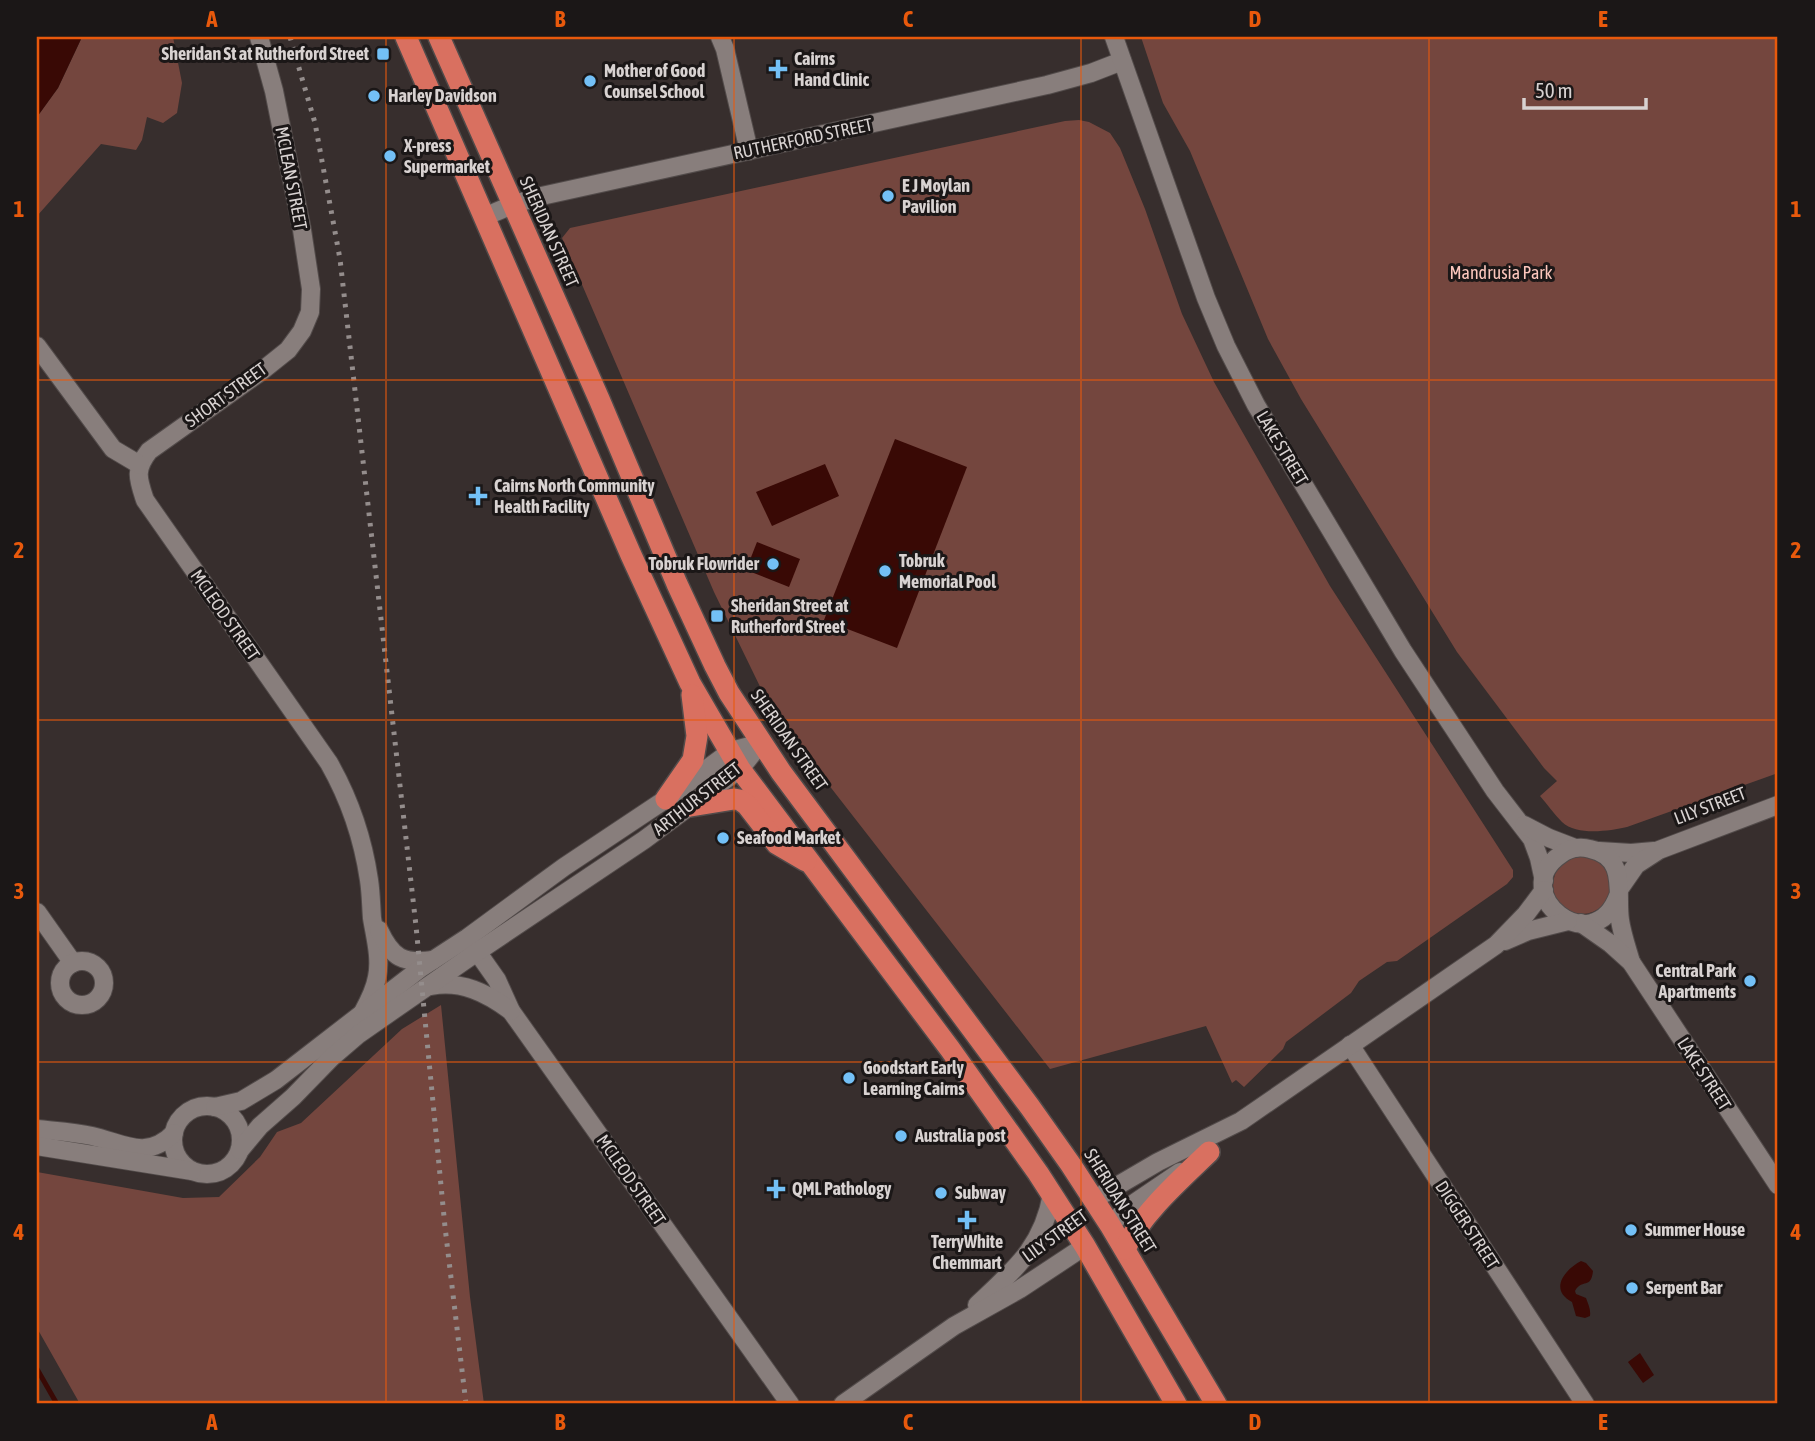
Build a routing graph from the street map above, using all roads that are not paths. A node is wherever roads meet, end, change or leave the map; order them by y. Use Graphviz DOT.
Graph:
graph roads {
  1 [pos="259,37"];
  2 [pos="405,37"];
  3 [pos="439,37"];
  4 [pos="1114,37"];
  5 [pos="723,43"];
  6 [pos="1122,61"];
  7 [pos="749,151"];
  8 [pos="512,205"];
  9 [pos="484,217"];
  10 [pos="307,320"];
  11 [pos="37,346"];
  12 [pos="140,465"];
  13 [pos="690,683"];
  14 [pos="761,743"];
  15 [pos="735,760"];
  16 [pos="666,799"];
  17 [pos="1778,805"];
  18 [pos="691,806"];
  19 [pos="1521,823"];
  20 [pos="1575,848"];
  21 [pos="1659,850"];
  22 [pos="1599,851"];
  23 [pos="814,865"];
  24 [pos="1544,886"];
  25 [pos="1619,892"];
  26 [pos="372,911"];
  27 [pos="37,912"];
  28 [pos="1574,922"];
  29 [pos="472,945"];
  30 [pos="1496,945"];
  31 [pos="433,960"];
  32 [pos="1630,962"];
  33 [pos="73,963"];
  34 [pos="427,987"];
  35 [pos="511,1011"];
  36 [pos="363,1012"];
  37 [pos="1350,1045"];
  38 [pos="215,1107"];
  39 [pos="1241,1121"];
  40 [pos="37,1129"];
  41 [pos="174,1133"];
  42 [pos="37,1137"];
  43 [pos="37,1146"];
  44 [pos="240,1150"];
  45 [pos="1209,1152"];
  46 [pos="108,1157"];
  47 [pos="195,1172"];
  48 [pos="1778,1185"];
  49 [pos="1052,1194"];
  50 [pos="1093,1200"];
  51 [pos="1067,1217"];
  52 [pos="1110,1225"];
  53 [pos="1085,1246"];
  54 [pos="1125,1249"];
  55 [pos="954,1326"];
  56 [pos="790,1404"];
  57 [pos="843,1404"];
  58 [pos="1176,1404"];
  59 [pos="1216,1404"];
  60 [pos="1585,1404"];
  1 -- 10 [label="street, MCLEAN STREET"];
  2 -- 9 [label="highway"];
  3 -- 8 [label="highway, SHERIDAN STREET"];
  4 -- 6 [label="street, LAKE STREET"];
  5 -- 7 [label="street"];
  6 -- 7 [label="street, RUTHERFORD STREET"];
  6 -- 19 [label="street, LAKE STREET"];
  7 -- 8 [label="street, RUTHERFORD STREET"];
  8 -- 9 [label="street, RUTHERFORD STREET"];
  8 -- 14 [label="highway, SHERIDAN STREET"];
  9 -- 13 [label="highway"];
  10 -- 12 [label="street, SHORT STREET"];
  11 -- 12 [label="street"];
  12 -- 26 [label="street, MCLEOD STREET"];
  13 -- 15 [label="highway"];
  13 -- 16 [label="highway"];
  14 -- 15 [label="street, ARTHUR STREET"];
  14 -- 50 [label="highway, SHERIDAN STREET"];
  15 -- 16 [label="street, ARTHUR STREET"];
  15 -- 18 [label="street, ARTHUR STREET"];
  15 -- 23 [label="highway"];
  16 -- 29 [label="street, ARTHUR STREET"];
  17 -- 21 [label="street, LILY STREET"];
  18 -- 23 [label="highway"];
  18 -- 29 [label="street, ARTHUR STREET"];
  19 -- 20 [label="street, LAKE STREET"];
  19 -- 24 [label="street, LAKE STREET"];
  20 -- 22 [label="street"];
  20 -- 24 [label="street"];
  21 -- 22 [label="street, LILY STREET"];
  21 -- 25 [label="street, LILY STREET"];
  22 -- 25 [label="street"];
  23 -- 49 [label="highway"];
  24 -- 28 [label="street"];
  24 -- 30 [label="street, LILY STREET"];
  25 -- 28 [label="street"];
  25 -- 32 [label="street, LAKE STREET"];
  26 -- 31 [label="street, MCLEOD STREET"];
  26 -- 36 [label="street, MCLEOD STREET"];
  27 -- 33 [label="street"];
  28 -- 30 [label="street, LILY STREET"];
  28 -- 32 [label="street, LAKE STREET"];
  29 -- 31 [label="street, ARTHUR STREET"];
  29 -- 34 [label="street, ARTHUR STREET"];
  29 -- 35 [label="street, MCLEOD STREET"];
  30 -- 37 [label="street, LILY STREET"];
  31 -- 36 [label="street, ARTHUR STREET"];
  32 -- 48 [label="street, LAKE STREET"];
  34 -- 35 [label="street"];
  34 -- 44 [label="street, ARTHUR STREET"];
  35 -- 56 [label="street, MCLEOD STREET"];
  36 -- 38 [label="street, ARTHUR STREET"];
  37 -- 39 [label="street, LILY STREET"];
  37 -- 60 [label="street, DIGGER STREET"];
  38 -- 41 [label="street"];
  38 -- 44 [label="street"];
  39 -- 45 [label="street, LILY STREET"];
  39 -- 50 [label="street, LILY STREET"];
  40 -- 41 [label="street"];
  41 -- 47 [label="street"];
  42 -- 46 [label="street"];
  43 -- 46 [label="street"];
  44 -- 47 [label="street"];
  45 -- 52 [label="street, LILY STREET"];
  45 -- 54 [label="highway"];
  46 -- 47 [label="street"];
  49 -- 51 [label="highway"];
  49 -- 55 [label="street, LILY STREET"];
  50 -- 51 [label="highway, LILY STREET"];
  50 -- 52 [label="highway, SHERIDAN STREET"];
  51 -- 53 [label="highway"];
  52 -- 53 [label="highway, LILY STREET"];
  52 -- 54 [label="highway, SHERIDAN STREET"];
  53 -- 55 [label="street, LILY STREET"];
  53 -- 58 [label="highway"];
  54 -- 59 [label="highway, SHERIDAN STREET"];
  55 -- 57 [label="street, LILY STREET"];
}
